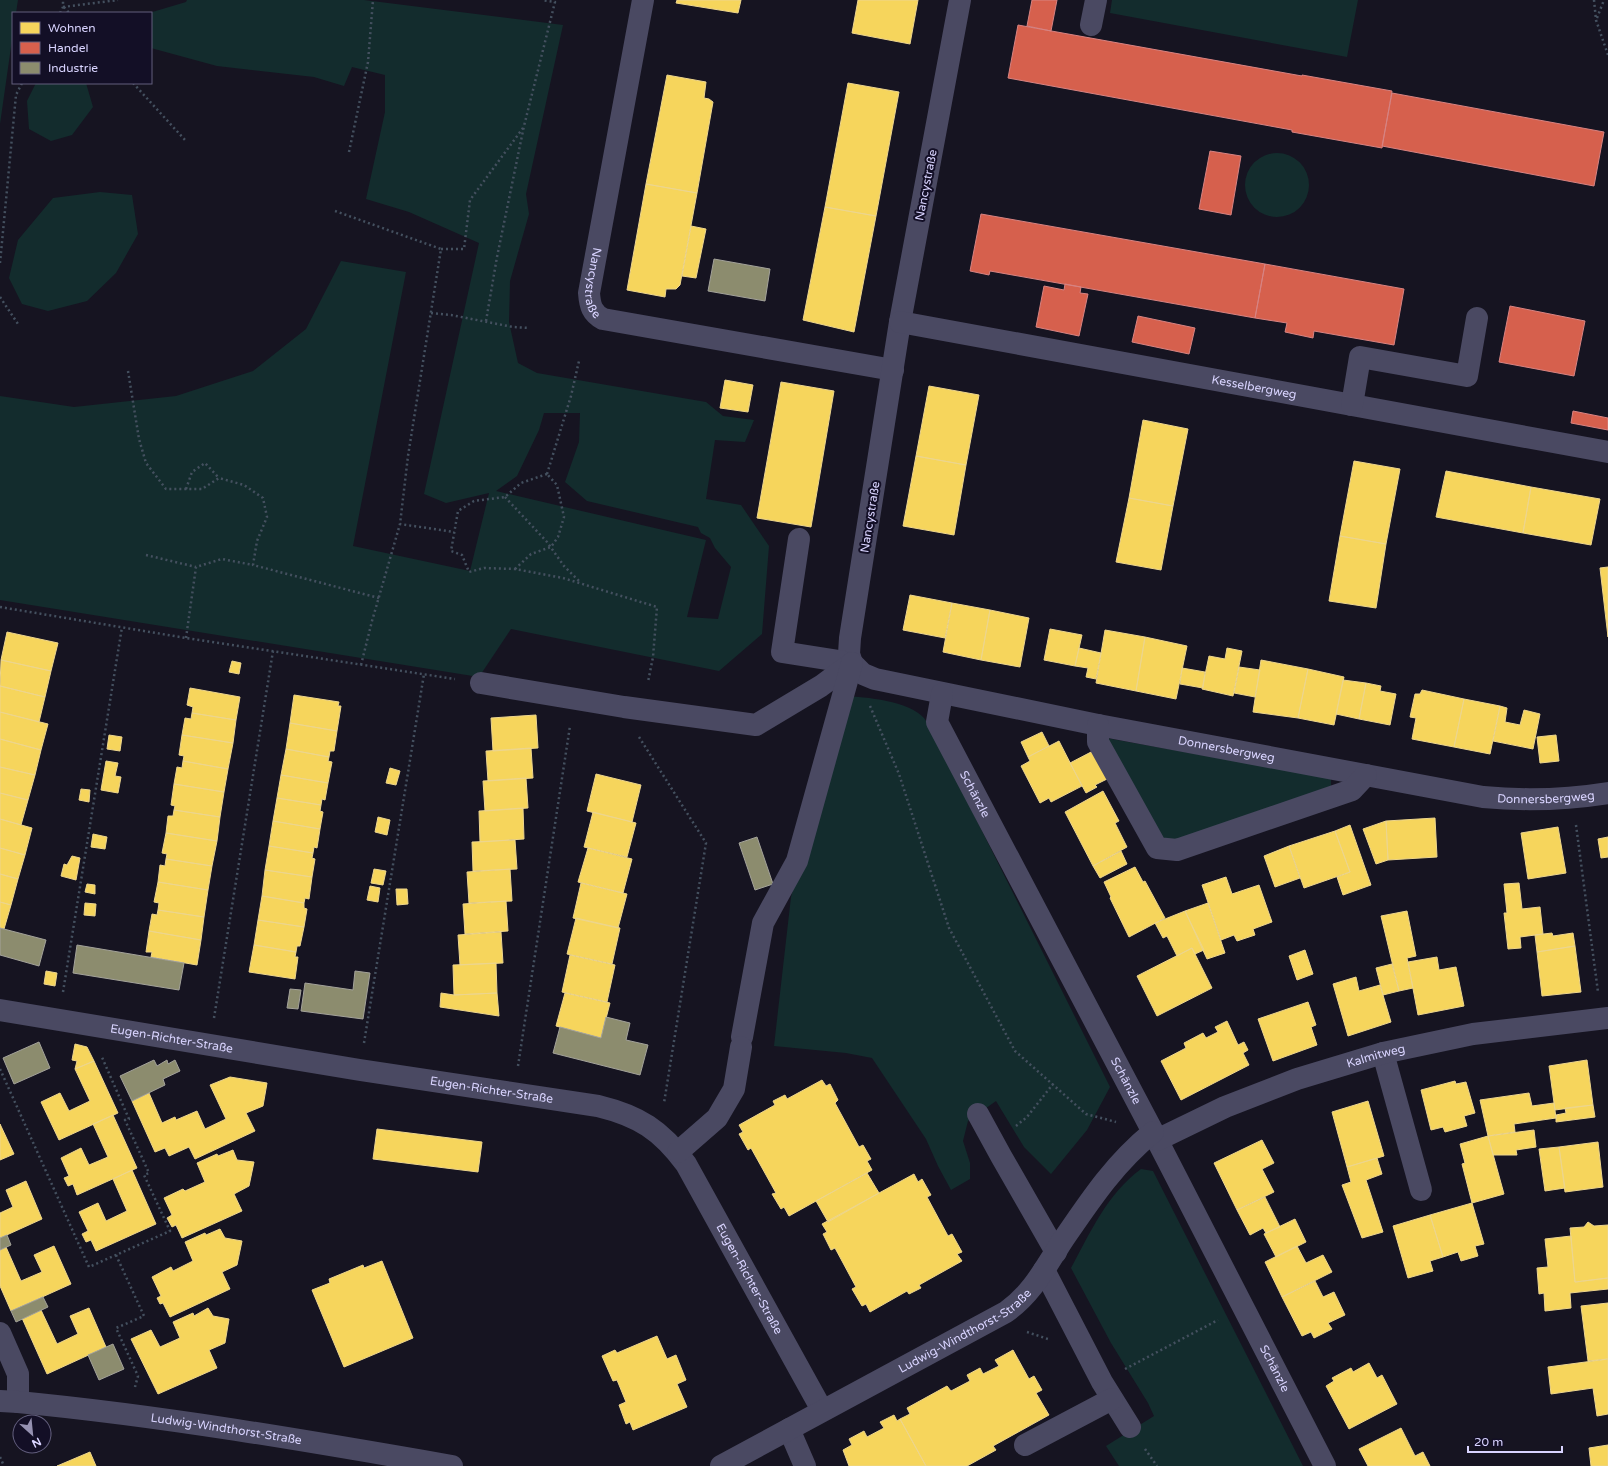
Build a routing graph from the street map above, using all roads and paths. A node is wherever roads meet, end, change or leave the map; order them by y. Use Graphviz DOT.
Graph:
graph roads {
  1 [pos="62,0"];
  2 [pos="118,0"];
  3 [pos="373,0"];
  4 [pos="542,0"];
  5 [pos="643,0"];
  6 [pos="960,0"];
  7 [pos="1096,0"];
  8 [pos="1594,0"];
  9 [pos="1604,0"];
  10 [pos="64,7"];
  11 [pos="61,12"];
  12 [pos="68,12"];
  13 [pos="1596,20"];
  14 [pos="1091,25"];
  15 [pos="1608,55"];
  16 [pos="22,84"];
  17 [pos="134,84"];
  18 [pos="524,126"];
  19 [pos="185,140"];
  20 [pos="349,152"];
  21 [pos="335,211"];
  22 [pos="440,249"];
  23 [pos="0,263"];
  24 [pos="0,297"];
  25 [pos="431,313"];
  26 [pos="1477,318"];
  27 [pos="486,321"];
  28 [pos="900,322"];
  29 [pos="18,324"];
  30 [pos="528,328"];
  31 [pos="579,361"];
  32 [pos="128,370"];
  33 [pos="894,370"];
  34 [pos="1352,405"];
  35 [pos="1608,452"];
  36 [pos="547,474"];
  37 [pos="219,478"];
  38 [pos="186,489"];
  39 [pos="504,497"];
  40 [pos="400,524"];
  41 [pos="454,532"];
  42 [pos="799,540"];
  43 [pos="551,548"];
  44 [pos="146,555"];
  45 [pos="253,565"];
  46 [pos="196,567"];
  47 [pos="515,569"];
  48 [pos="582,583"];
  49 [pos="379,598"];
  50 [pos="0,607"];
  51 [pos="122,627"];
  52 [pos="186,638"];
  53 [pos="273,651"];
  54 [pos="852,663"];
  55 [pos="361,665"];
  56 [pos="424,674"];
  57 [pos="481,683"];
  58 [pos="942,694"];
  59 [pos="574,698"];
  60 [pos="870,705"];
  61 [pos="633,708"];
  62 [pos="1098,725"];
  63 [pos="1366,775"];
  64 [pos="1608,793"];
  65 [pos="1573,798"];
  66 [pos="0,1010"];
  67 [pos="1605,1018"];
  68 [pos="59,1019"];
  69 [pos="87,1023"];
  70 [pos="209,1045"];
  71 [pos="1383,1053"];
  72 [pos="0,1069"];
  73 [pos="360,1070"];
  74 [pos="1053,1084"];
  75 [pos="514,1093"];
  76 [pos="978,1114"];
  77 [pos="659,1133"];
  78 [pos="1155,1136"];
  79 [pos="994,1144"];
  80 [pos="678,1152"];
  81 [pos="1421,1190"];
  82 [pos="1056,1252"];
  83 [pos="116,1255"];
  84 [pos="1044,1270"];
  85 [pos="1243,1306"];
  86 [pos="0,1333"];
  87 [pos="1107,1390"];
  88 [pos="9,1401"];
  89 [pos="822,1410"];
  90 [pos="130,1414"];
  91 [pos="1130,1427"];
  92 [pos="789,1429"];
  93 [pos="1025,1445"];
  94 [pos="0,1457"];
  95 [pos="4,1466"];
  96 [pos="452,1466"];
  97 [pos="721,1466"];
  98 [pos="804,1466"];
  99 [pos="1325,1466"];
  1 -- 10 [label="path"];
  2 -- 10 [label="path"];
  3 -- 20 [label="path"];
  4 -- 18 [label="path"];
  5 -- 33 [label="street, Nancystraße"];
  6 -- 28 [label="street, Nancystraße"];
  7 -- 14 [label="street"];
  8 -- 13 [label="path"];
  9 -- 13 [label="path"];
  10 -- 11 [label="path"];
  10 -- 12 [label="path"];
  13 -- 15 [label="path"];
  16 -- 23 [label="path"];
  17 -- 19 [label="path"];
  18 -- 22 [label="path"];
  18 -- 27 [label="path"];
  21 -- 22 [label="path"];
  22 -- 25 [label="path"];
  24 -- 29 [label="path"];
  25 -- 27 [label="path"];
  25 -- 40 [label="path"];
  26 -- 34 [label="street"];
  27 -- 30 [label="path"];
  28 -- 33 [label="street, Nancystraße"];
  28 -- 34 [label="street, Kesselbergweg"];
  31 -- 36 [label="path"];
  32 -- 38 [label="path"];
  33 -- 54 [label="street, Nancystraße"];
  34 -- 35 [label="street, Kesselbergweg"];
  36 -- 39 [label="path"];
  36 -- 43 [label="path"];
  37 -- 38 [label="path"];
  37 -- 38 [label="path"];
  37 -- 45 [label="path"];
  39 -- 41 [label="path"];
  39 -- 43 [label="path"];
  40 -- 41 [label="path"];
  40 -- 49 [label="path"];
  41 -- 47 [label="path"];
  42 -- 54 [label="street"];
  43 -- 47 [label="path"];
  43 -- 48 [label="path"];
  44 -- 46 [label="path"];
  45 -- 46 [label="path"];
  45 -- 49 [label="path"];
  46 -- 52 [label="path"];
  47 -- 48 [label="path"];
  48 -- 61 [label="path"];
  49 -- 55 [label="path"];
  50 -- 51 [label="path"];
  51 -- 52 [label="path"];
  51 -- 68 [label="path"];
  52 -- 53 [label="path"];
  53 -- 55 [label="path"];
  53 -- 70 [label="path"];
  54 -- 58 [label="street, Donnersbergweg"];
  54 -- 61 [label="street"];
  54 -- 80 [label="street"];
  55 -- 56 [label="path"];
  56 -- 57 [label="path"];
  56 -- 73 [label="path"];
  57 -- 59 [label="street"];
  58 -- 62 [label="street, Donnersbergweg"];
  58 -- 78 [label="street, Schänzle"];
  59 -- 61 [label="street"];
  59 -- 75 [label="path"];
  60 -- 74 [label="path"];
  61 -- 77 [label="path"];
  62 -- 63 [label="street, Donnersbergweg"];
  62 -- 63 [label="street"];
  63 -- 65 [label="street, Donnersbergweg"];
  64 -- 65 [label="street, Donnersbergweg"];
  65 -- 67 [label="path"];
  66 -- 68 [label="street, Eugen-Richter-Straße"];
  67 -- 71 [label="street, Kalmitweg"];
  68 -- 69 [label="street, Eugen-Richter-Straße"];
  69 -- 70 [label="street, Eugen-Richter-Straße"];
  69 -- 83 [label="path"];
  70 -- 73 [label="street, Eugen-Richter-Straße"];
  71 -- 78 [label="street, Kalmitweg"];
  71 -- 81 [label="street"];
  72 -- 83 [label="path"];
  73 -- 75 [label="street, Eugen-Richter-Straße"];
  74 -- 78 [label="path"];
  74 -- 79 [label="path"];
  75 -- 77 [label="street, Eugen-Richter-Straße"];
  76 -- 79 [label="street"];
  77 -- 80 [label="street, Eugen-Richter-Straße"];
  78 -- 82 [label="street, Ludwig-Windthorst-Straße"];
  78 -- 85 [label="street, Schänzle"];
  79 -- 82 [label="street"];
  80 -- 89 [label="street, Eugen-Richter-Straße"];
  82 -- 84 [label="street, Ludwig-Windthorst-Straße"];
  83 -- 90 [label="path"];
  84 -- 87 [label="street"];
  84 -- 89 [label="street, Ludwig-Windthorst-Straße"];
  85 -- 87 [label="path"];
  85 -- 99 [label="street, Schänzle"];
  86 -- 88 [label="street"];
  87 -- 91 [label="street"];
  87 -- 93 [label="street"];
  88 -- 90 [label="street, Ludwig-Windthorst-Straße"];
  89 -- 92 [label="street, Ludwig-Windthorst-Straße"];
  90 -- 96 [label="street, Ludwig-Windthorst-Straße"];
  92 -- 97 [label="street, Ludwig-Windthorst-Straße"];
  92 -- 98 [label="street"];
  94 -- 95 [label="path"];
}
